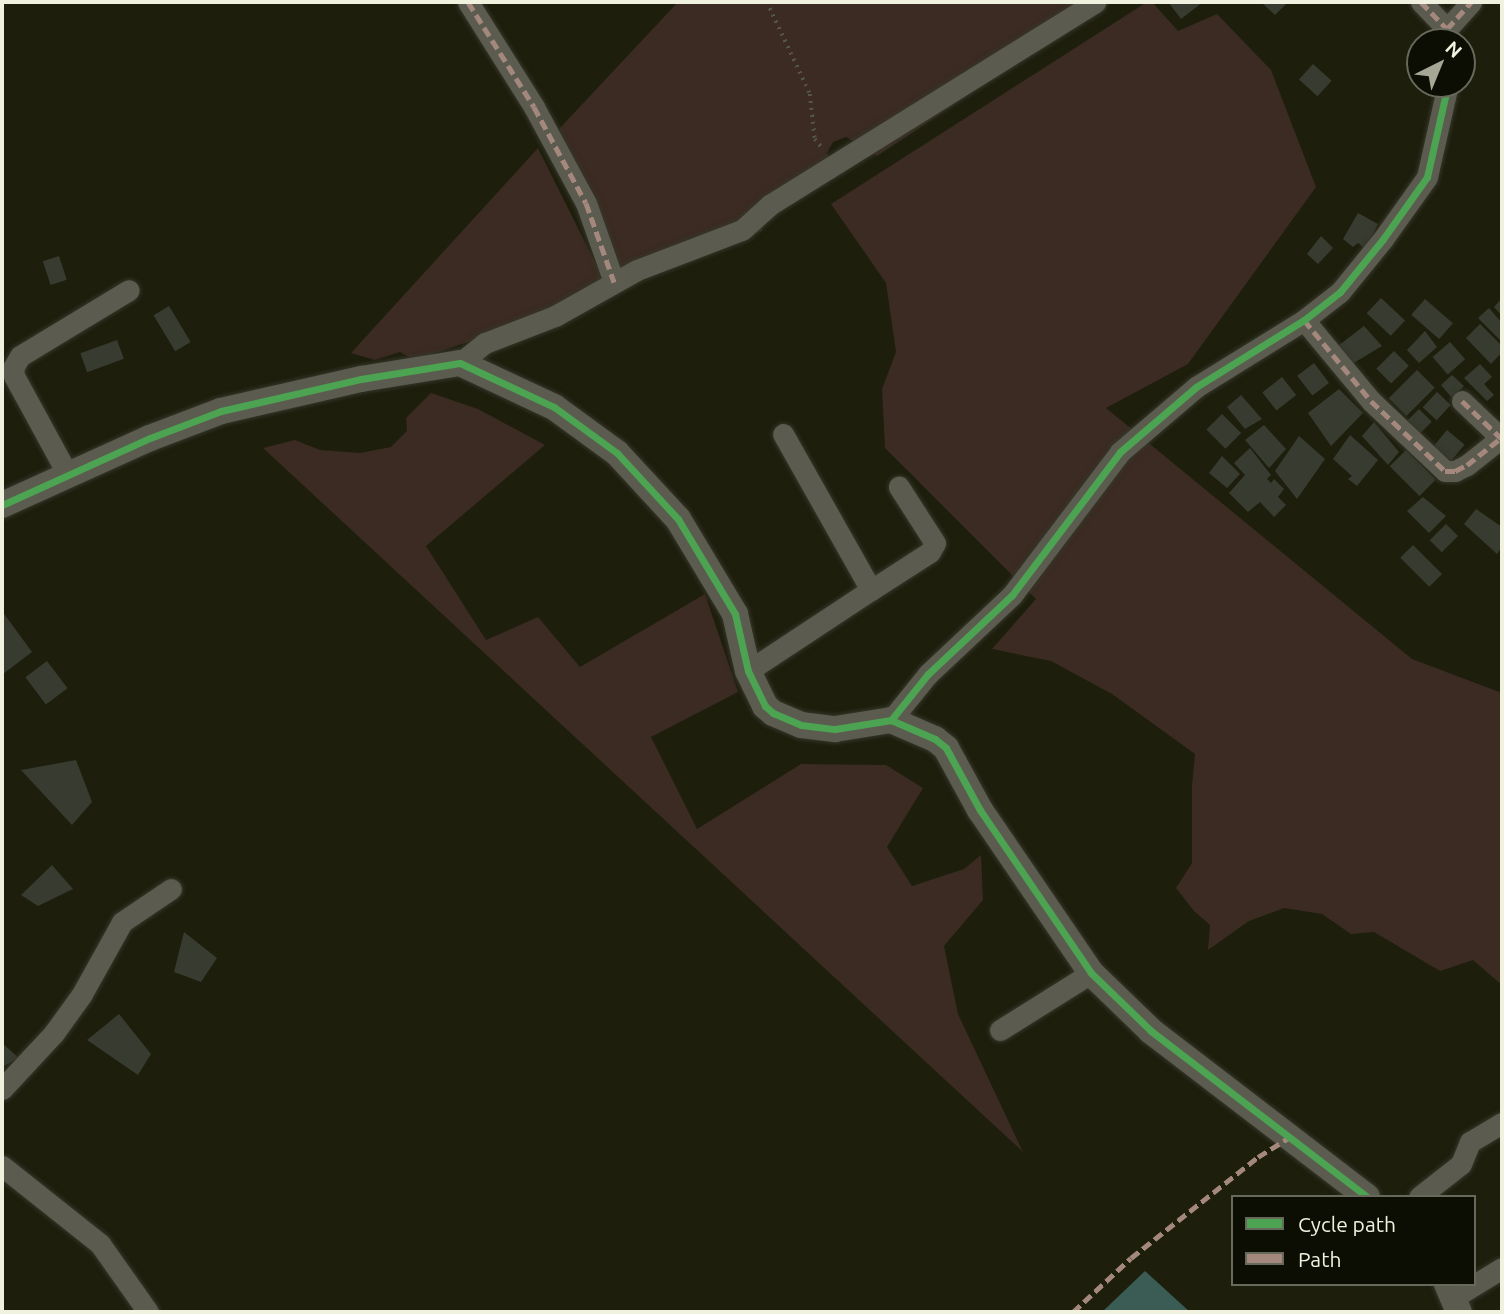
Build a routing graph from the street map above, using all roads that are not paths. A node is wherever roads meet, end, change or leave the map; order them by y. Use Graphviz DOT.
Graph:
graph roads {
  1 [pos="468,2"];
  2 [pos="1095,2"];
  3 [pos="1421,2"];
  4 [pos="1471,2"];
  5 [pos="1441,28"];
  6 [pos="1453,28"];
  7 [pos="1445,98"];
  8 [pos="614,282"];
  9 [pos="129,290"];
  10 [pos="1304,320"];
  11 [pos="460,363"];
  12 [pos="1462,401"];
  13 [pos="783,433"];
  14 [pos="1502,438"];
  15 [pos="68,475"];
  16 [pos="899,487"];
  17 [pos="2,505"];
  18 [pos="871,590"];
  19 [pos="748,671"];
  20 [pos="891,720"];
  21 [pos="171,889"];
  22 [pos="1091,973"];
  23 [pos="1000,1030"];
  24 [pos="2,1089"];
  25 [pos="1502,1123"];
  26 [pos="2,1166"];
  27 [pos="1364,1195"];
  28 [pos="1422,1195"];
  29 [pos="1502,1268"];
  30 [pos="1476,1284"];
  31 [pos="1473,1286"];
  32 [pos="1453,1298"];
  33 [pos="148,1312"];
  1 -- 8 [label="street"];
  2 -- 8 [label="street"];
  3 -- 5 [label="street"];
  4 -- 6 [label="street"];
  7 -- 10 [label="street"];
  8 -- 11 [label="street"];
  9 -- 15 [label="street"];
  10 -- 14 [label="street"];
  10 -- 20 [label="street"];
  11 -- 15 [label="street"];
  11 -- 19 [label="street"];
  12 -- 14 [label="street"];
  13 -- 18 [label="street"];
  15 -- 17 [label="street"];
  16 -- 18 [label="street"];
  18 -- 19 [label="street"];
  19 -- 20 [label="street"];
  20 -- 22 [label="street"];
  21 -- 24 [label="street"];
  22 -- 23 [label="street"];
  22 -- 27 [label="street"];
  25 -- 28 [label="street"];
  26 -- 33 [label="street"];
  29 -- 30 [label="street"];
  31 -- 32 [label="street"];
}
